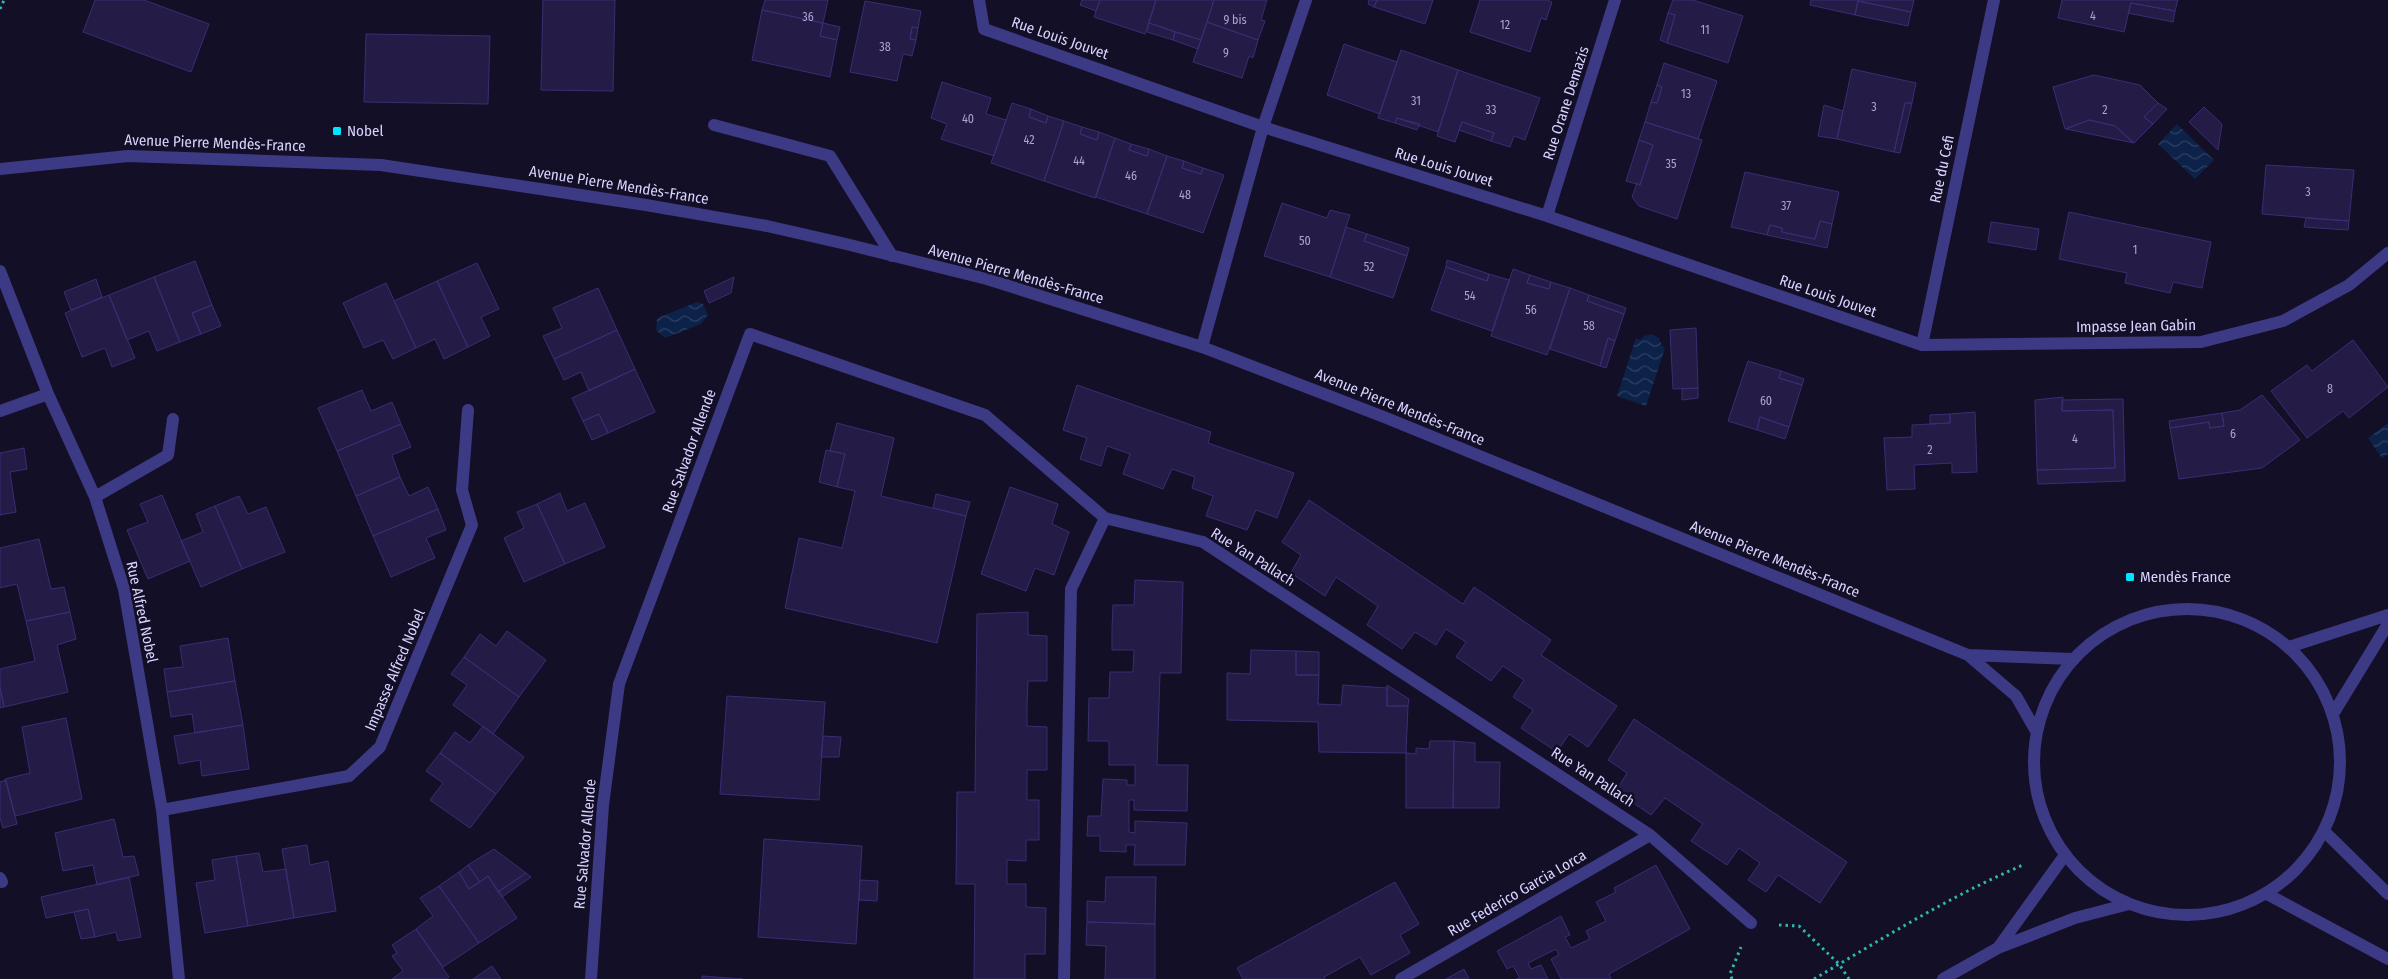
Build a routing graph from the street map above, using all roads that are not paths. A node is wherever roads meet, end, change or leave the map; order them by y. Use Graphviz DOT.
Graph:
graph roads {
  1 [pos="979,0"];
  2 [pos="1306,0"];
  3 [pos="1616,0"];
  4 [pos="1994,0"];
  5 [pos="714,125"];
  6 [pos="1263,127"];
  7 [pos="0,169"];
  8 [pos="1547,216"];
  9 [pos="2388,253"];
  10 [pos="892,256"];
  11 [pos="0,272"];
  12 [pos="1922,345"];
  13 [pos="1202,347"];
  14 [pos="48,394"];
  15 [pos="468,410"];
  16 [pos="0,411"];
  17 [pos="173,419"];
  18 [pos="95,497"];
  19 [pos="1105,518"];
  20 [pos="2388,615"];
  21 [pos="2388,624"];
  22 [pos="2289,647"];
  23 [pos="1968,655"];
  24 [pos="2073,659"];
  25 [pos="2333,714"];
  26 [pos="2036,731"];
  27 [pos="162,810"];
  28 [pos="2325,832"];
  29 [pos="1650,834"];
  30 [pos="2062,852"];
  31 [pos="2267,894"];
  32 [pos="2388,894"];
  33 [pos="2129,904"];
  34 [pos="1751,923"];
  35 [pos="1998,948"];
  36 [pos="2388,959"];
  37 [pos="179,979"];
  38 [pos="591,979"];
  39 [pos="1064,979"];
  40 [pos="1400,979"];
  41 [pos="1944,979"];
  1 -- 6 [label="street, Rue Louis Jouvet"];
  2 -- 6 [label="street"];
  3 -- 8 [label="street, Rue Orane Demazis"];
  4 -- 12 [label="street, Rue du Cefi"];
  5 -- 10 [label="street"];
  6 -- 8 [label="street, Rue Louis Jouvet"];
  6 -- 13 [label="street"];
  7 -- 10 [label="street, Avenue Pierre Mendès-France"];
  8 -- 12 [label="street, Rue Louis Jouvet"];
  9 -- 12 [label="street, Impasse Jean Gabin"];
  10 -- 13 [label="street, Avenue Pierre Mendès-France"];
  11 -- 14 [label="street, Rue Alfred Nobel"];
  13 -- 23 [label="street, Avenue Pierre Mendès-France"];
  14 -- 16 [label="street"];
  14 -- 18 [label="street, Rue Alfred Nobel"];
  15 -- 27 [label="street, Impasse Alfred Nobel"];
  17 -- 18 [label="street"];
  18 -- 27 [label="street, Rue Alfred Nobel"];
  19 -- 29 [label="street, Rue Yan Pallach"];
  19 -- 38 [label="street, Rue Salvador Allende"];
  19 -- 39 [label="street"];
  20 -- 22 [label="street"];
  21 -- 25 [label="street"];
  22 -- 24 [label="street"];
  22 -- 25 [label="street"];
  23 -- 24 [label="street, Avenue Pierre Mendès-France"];
  23 -- 26 [label="street, Avenue Pierre Mendès-France"];
  24 -- 26 [label="street"];
  25 -- 28 [label="street"];
  26 -- 30 [label="street"];
  27 -- 37 [label="street, Rue Alfred Nobel"];
  28 -- 31 [label="street"];
  28 -- 32 [label="street"];
  29 -- 34 [label="street, Rue Yan Pallach"];
  29 -- 40 [label="street, Rue Federico Garcia Lorca"];
  30 -- 33 [label="street"];
  30 -- 35 [label="street"];
  31 -- 33 [label="street"];
  31 -- 36 [label="street"];
  33 -- 35 [label="street"];
  35 -- 41 [label="street"];
}
